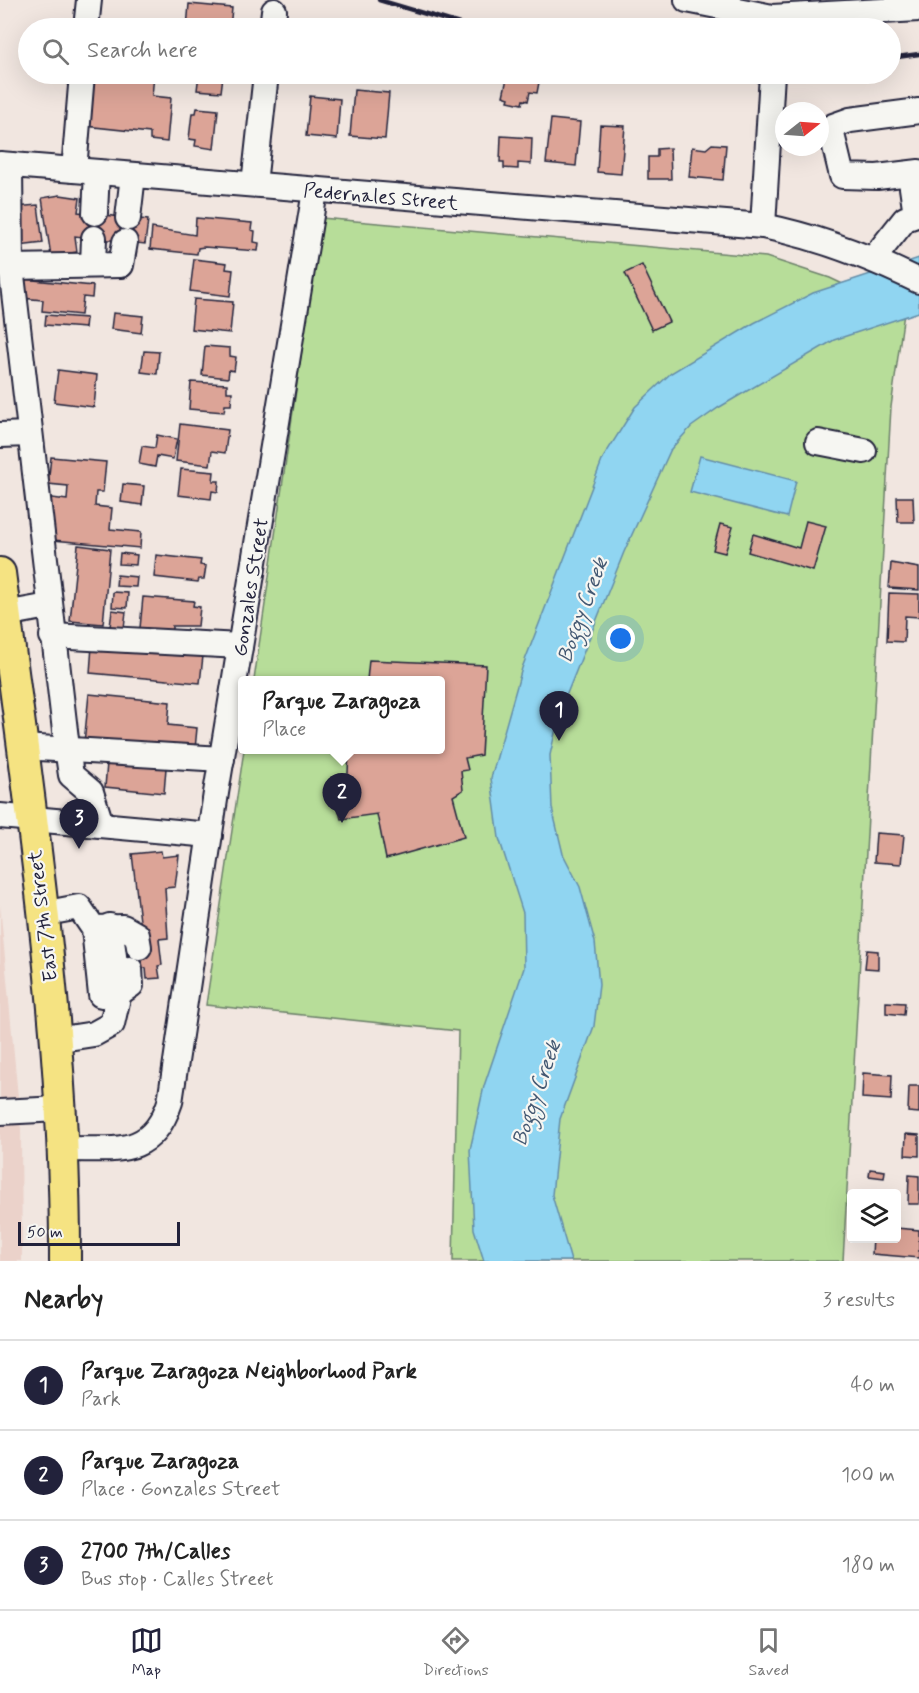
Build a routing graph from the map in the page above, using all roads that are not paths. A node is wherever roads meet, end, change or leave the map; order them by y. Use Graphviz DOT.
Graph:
graph roads {
  1 [pos="89,0"];
  2 [pos="687,0"];
  3 [pos="919,9"];
  4 [pos="771,15"];
  5 [pos="87,18"];
  6 [pos="81,84"];
  7 [pos="266,84"];
  8 [pos="771,84"];
  9 [pos="919,111"];
  10 [pos="5,165"];
  11 [pos="74,170"];
  12 [pos="97,172"];
  13 [pos="915,173"];
  14 [pos="133,175"];
  15 [pos="254,184"];
  16 [pos="315,191"];
  17 [pos="95,213"];
  18 [pos="918,214"];
  19 [pos="128,218"];
  20 [pos="763,226"];
  21 [pos="94,238"];
  22 [pos="124,242"];
  23 [pos="882,263"];
  24 [pos="5,265"];
  25 [pos="93,265"];
  26 [pos="919,280"];
  27 [pos="8,318"];
  28 [pos="30,434"];
  29 [pos="0,435"];
  30 [pos="818,442"];
  31 [pos="864,452"];
  32 [pos="0,573"];
  33 [pos="48,606"];
  34 [pos="5,614"];
  35 [pos="52,636"];
  36 [pos="240,646"];
  37 [pos="22,747"];
  38 [pos="67,747"];
  39 [pos="222,759"];
  40 [pos="0,816"];
  41 [pos="30,819"];
  42 [pos="101,824"];
  43 [pos="210,835"];
  44 [pos="42,914"];
  45 [pos="55,1040"];
  46 [pos="60,1109"];
  47 [pos="0,1112"];
  48 [pos="62,1149"];
  49 [pos="65,1261"];
  1 -- 5 [label="street"];
  2 -- 4 [label="street"];
  3 -- 4 [label="street"];
  6 -- 11 [label="street"];
  7 -- 15 [label="street"];
  8 -- 20 [label="street"];
  9 -- 13 [label="street"];
  10 -- 11 [label="street, Pedernales Street"];
  10 -- 24 [label="street"];
  11 -- 12 [label="street, Pedernales Street"];
  12 -- 14 [label="street, Pedernales Street"];
  12 -- 17 [label="street"];
  13 -- 18 [label="street"];
  14 -- 15 [label="street, Pedernales Street"];
  14 -- 19 [label="street"];
  15 -- 16 [label="street, Pedernales Street"];
  16 -- 20 [label="street, Pedernales Street"];
  16 -- 36 [label="street, Gonzales Street"];
  18 -- 23 [label="street"];
  20 -- 23 [label="street, Pedernales Street"];
  21 -- 25 [label="street"];
  22 -- 25 [label="street"];
  23 -- 26 [label="street, Pedernales Street"];
  24 -- 25 [label="street"];
  24 -- 27 [label="street"];
  27 -- 28 [label="street"];
  28 -- 29 [label="street"];
  28 -- 33 [label="street"];
  30 -- 31 [label="street"];
  32 -- 34 [label="main road, East 7th Street"];
  33 -- 34 [label="street"];
  33 -- 35 [label="street"];
  34 -- 37 [label="main road, East 7th Street"];
  35 -- 36 [label="street"];
  35 -- 38 [label="street"];
  36 -- 39 [label="street, Gonzales Street"];
  37 -- 38 [label="street"];
  37 -- 41 [label="main road, East 7th Street"];
  38 -- 39 [label="street"];
  38 -- 42 [label="street"];
  39 -- 43 [label="street, Gonzales Street"];
  40 -- 41 [label="street"];
  41 -- 42 [label="street"];
  41 -- 44 [label="main road, East 7th Street"];
  42 -- 43 [label="street"];
  43 -- 48 [label="street, Gonzales Street"];
  44 -- 45 [label="main road, East 7th Street"];
  44 -- 45 [label="street"];
  45 -- 46 [label="main road, East 7th Street"];
  46 -- 47 [label="street"];
  46 -- 48 [label="main road, East 7th Street"];
  48 -- 49 [label="main road, East 7th Street"];
}
